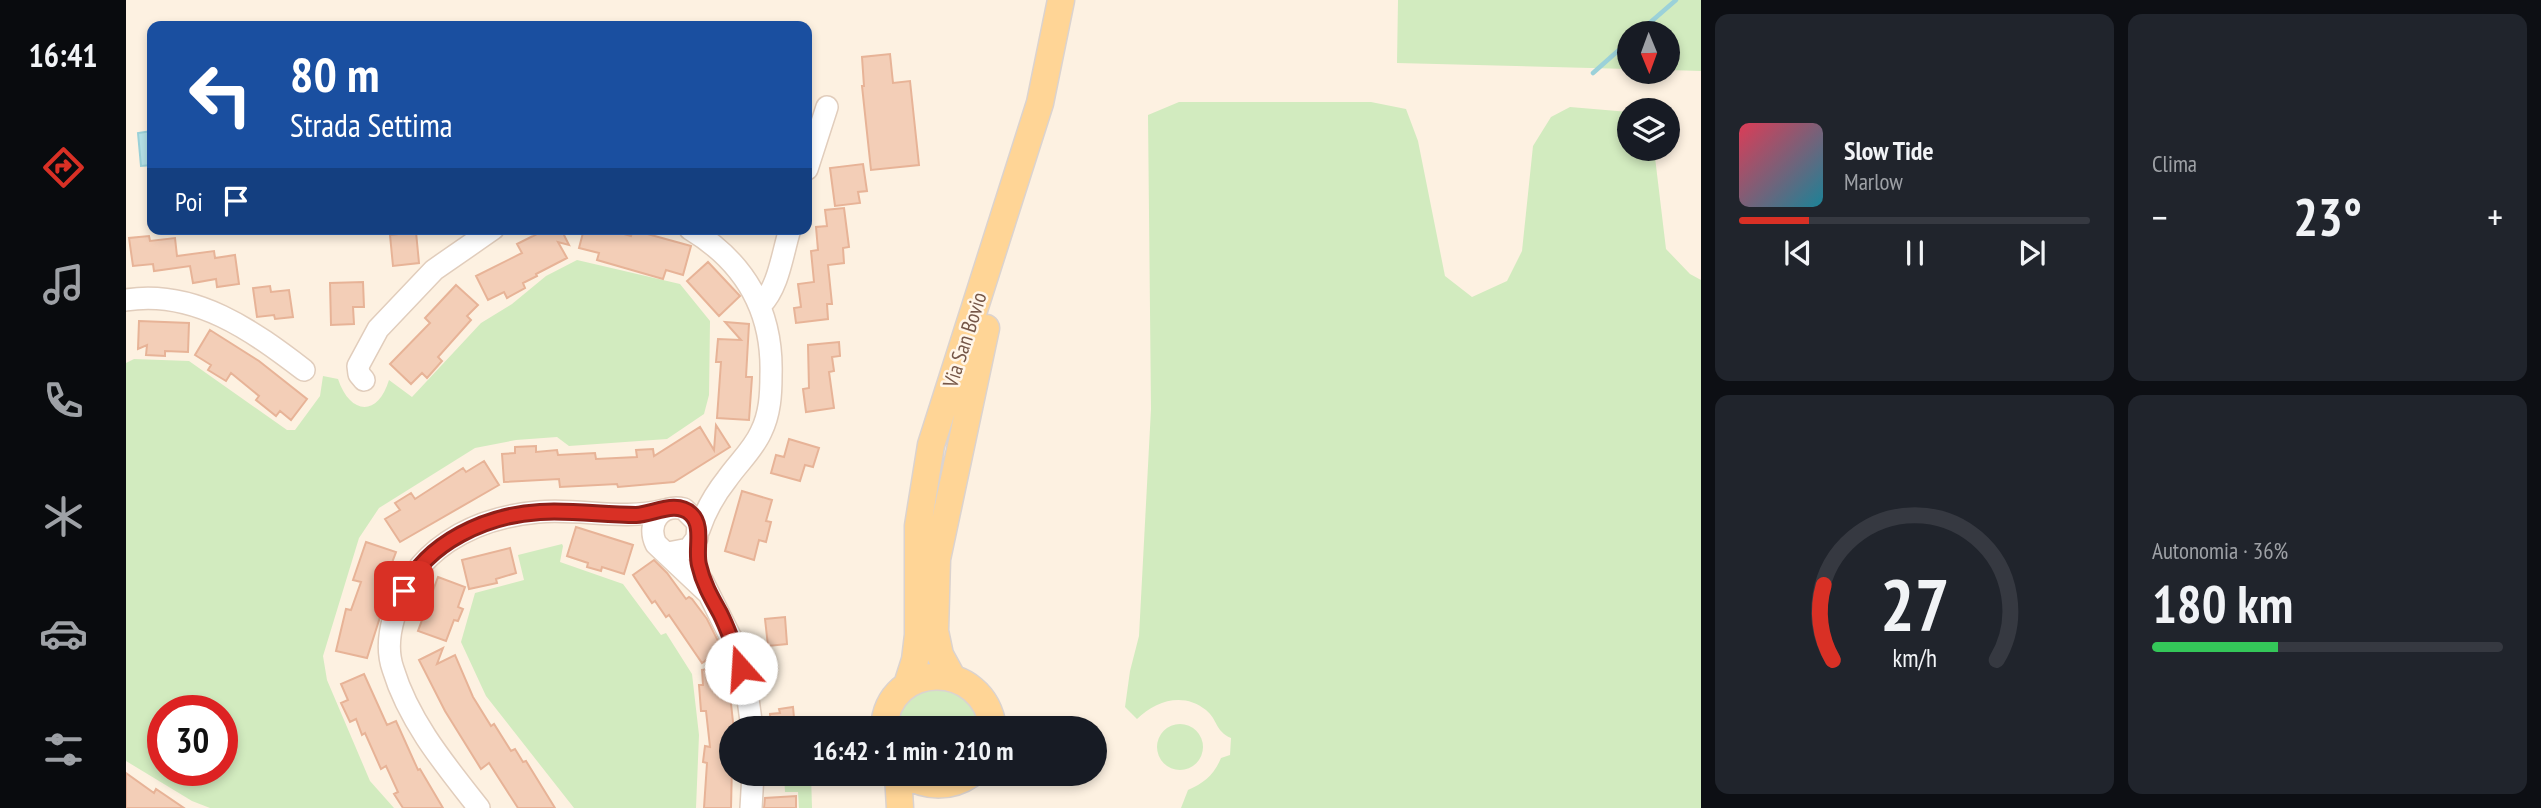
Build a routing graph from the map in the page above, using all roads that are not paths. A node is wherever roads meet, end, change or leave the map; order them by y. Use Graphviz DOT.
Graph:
graph roads {
  1 [pos="1061,0"];
  2 [pos="1075,0"];
  3 [pos="827,107"];
  4 [pos="812,154"];
  5 [pos="484,235"];
  6 [pos="699,235"];
  7 [pos="788,235"];
  8 [pos="126,300"];
  9 [pos="761,306"];
  10 [pos="304,370"];
  11 [pos="364,380"];
  12 [pos="726,480"];
  13 [pos="671,508"];
  14 [pos="604,515"];
  15 [pos="698,534"];
  16 [pos="661,545"];
  17 [pos="708,593"];
  18 [pos="952,677"];
  19 [pos="907,685"];
  20 [pos="750,716"];
  21 [pos="887,716"];
  22 [pos="990,716"];
  23 [pos="752,786"];
  24 [pos="899,786"];
  25 [pos="953,786"];
  26 [pos="479,808"];
  27 [pos="751,808"];
  28 [pos="900,808"];
  29 [pos="931,808"];
  1 -- 19 [label="main road, Via San Bovio"];
  2 -- 18 [label="main road, Via San Bovio"];
  3 -- 4 [label="street"];
  5 -- 11 [label="street"];
  6 -- 9 [label="street"];
  7 -- 9 [label="street"];
  8 -- 10 [label="street"];
  9 -- 12 [label="street"];
  12 -- 13 [label="street"];
  12 -- 15 [label="street"];
  13 -- 14 [label="street"];
  13 -- 15 [label="street"];
  13 -- 16 [label="street"];
  14 -- 16 [label="street"];
  14 -- 26 [label="street"];
  15 -- 16 [label="street"];
  15 -- 17 [label="street"];
  16 -- 17 [label="street"];
  17 -- 20 [label="street"];
  18 -- 19 [label="main road"];
  18 -- 22 [label="main road"];
  19 -- 21 [label="main road, Via San Bovio"];
  23 -- 27 [label="street"];
  24 -- 28 [label="main road"];
  25 -- 29 [label="main road"];
}
